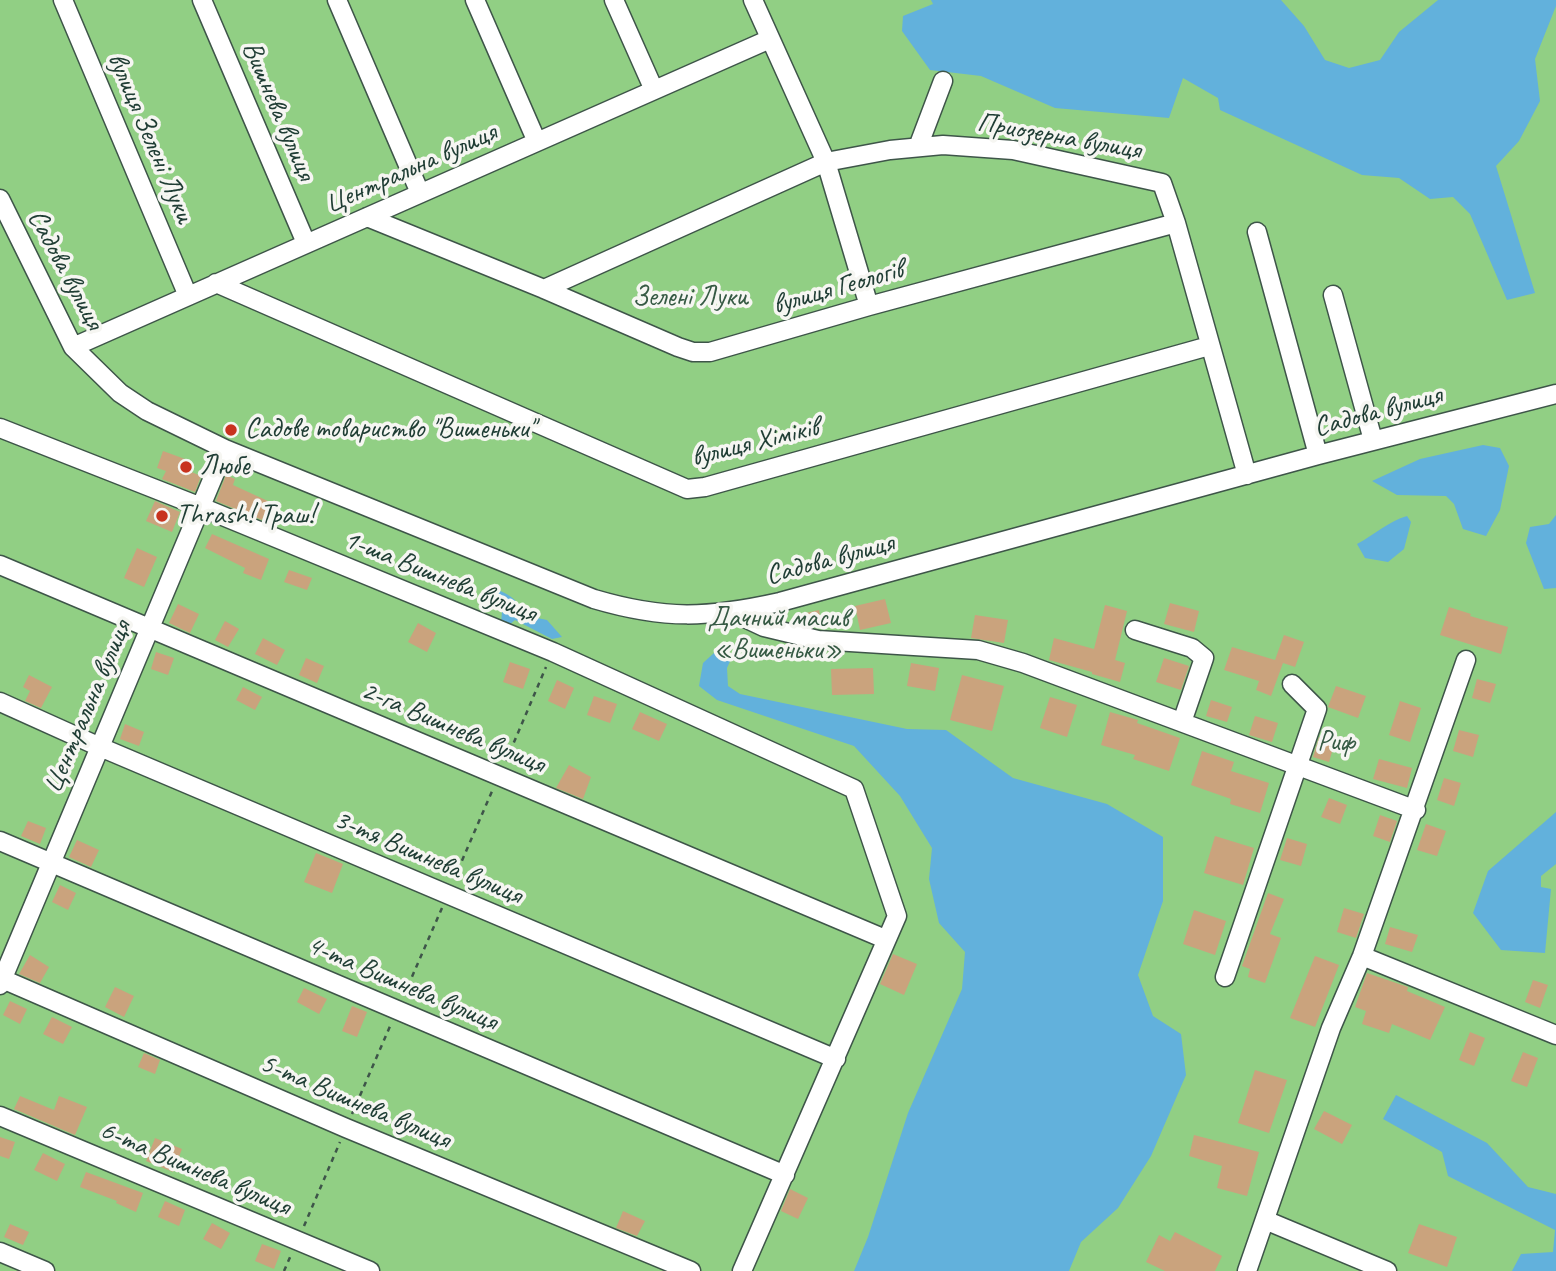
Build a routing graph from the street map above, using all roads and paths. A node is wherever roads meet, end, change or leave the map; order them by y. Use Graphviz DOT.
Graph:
graph roads {
  1 [pos="63,0"];
  2 [pos="202,0"];
  3 [pos="337,0"];
  4 [pos="475,0"];
  5 [pos="614,0"];
  6 [pos="753,0"];
  7 [pos="770,39"];
  8 [pos="943,81"];
  9 [pos="654,90"];
  10 [pos="537,142"];
  11 [pos="918,148"];
  12 [pos="826,162"];
  13 [pos="420,194"];
  14 [pos="0,200"];
  15 [pos="367,217"];
  16 [pos="4,222"];
  17 [pos="1176,223"];
  18 [pos="1257,232"];
  19 [pos="306,243"];
  20 [pos="216,284"];
  21 [pos="544,289"];
  22 [pos="1333,295"];
  23 [pos="188,296"];
  24 [pos="869,306"];
  25 [pos="1209,345"];
  26 [pos="73,346"];
  27 [pos="1556,394"];
  28 [pos="0,428"];
  29 [pos="1373,440"];
  30 [pos="225,449"];
  31 [pos="1318,455"];
  32 [pos="1247,475"];
  33 [pos="201,507"];
  34 [pos="0,565"];
  35 [pos="732,612"];
  36 [pos="150,627"];
  37 [pos="1135,631"];
  38 [pos="553,652"];
  39 [pos="1466,660"];
  40 [pos="1292,684"];
  41 [pos="0,702"];
  42 [pos="1182,722"];
  43 [pos="100,747"];
  44 [pos="1298,766"];
  45 [pos="499,776"];
  46 [pos="1416,810"];
  47 [pos="0,841"];
  48 [pos="51,863"];
  49 [pos="448,895"];
  50 [pos="885,939"];
  51 [pos="1363,956"];
  52 [pos="1225,977"];
  53 [pos="1,981"];
  54 [pos="397,1011"];
  55 [pos="1556,1035"];
  56 [pos="836,1059"];
  57 [pos="0,1116"];
  58 [pos="346,1128"];
  59 [pos="785,1175"];
  60 [pos="1265,1220"];
  61 [pos="297,1241"];
  62 [pos="0,1252"];
  63 [pos="45,1271"];
  64 [pos="284,1271"];
  65 [pos="370,1271"];
  66 [pos="691,1271"];
  67 [pos="742,1271"];
  68 [pos="1247,1271"];
  69 [pos="1387,1271"];
  1 -- 23 [label="street, вулиця Зелені Луки"];
  2 -- 19 [label="street, Вишнева вулиця"];
  3 -- 13 [label="street"];
  4 -- 10 [label="street"];
  5 -- 9 [label="street"];
  6 -- 7 [label="street"];
  7 -- 9 [label="street, Центральна вулиця"];
  7 -- 12 [label="street"];
  8 -- 11 [label="street"];
  9 -- 10 [label="street, Центральна вулиця"];
  10 -- 13 [label="street, Центральна вулиця"];
  11 -- 12 [label="street, Приозерна вулиця"];
  11 -- 17 [label="street, Приозерна вулиця"];
  12 -- 21 [label="street, Приозерна вулиця"];
  12 -- 24 [label="street"];
  13 -- 15 [label="street, Центральна вулиця"];
  14 -- 16 [label="street, Садова вулиця"];
  15 -- 19 [label="street, Центральна вулиця"];
  15 -- 21 [label="street, вулиця Геологів"];
  16 -- 26 [label="street, Садова вулиця"];
  17 -- 24 [label="street, вулиця Геологів"];
  17 -- 25 [label="street, Приозерна вулиця"];
  18 -- 31 [label="street"];
  19 -- 20 [label="street, Центральна вулиця"];
  20 -- 23 [label="street, Центральна вулиця"];
  20 -- 25 [label="street, вулиця Хіміків"];
  21 -- 24 [label="street, вулиця Геологів"];
  22 -- 29 [label="street"];
  23 -- 26 [label="street, Центральна вулиця"];
  25 -- 32 [label="street, Приозерна вулиця"];
  26 -- 30 [label="street, Садова вулиця"];
  27 -- 29 [label="street, Садова вулиця"];
  28 -- 33 [label="street, 1-ша Вишнева вулиця"];
  29 -- 31 [label="street, Садова вулиця"];
  30 -- 33 [label="street, Центральна вулиця"];
  30 -- 35 [label="street, Садова вулиця"];
  31 -- 32 [label="street, Садова вулиця"];
  32 -- 35 [label="street, Садова вулиця"];
  33 -- 36 [label="street, Центральна вулиця"];
  33 -- 38 [label="street, 1-ша Вишнева вулиця"];
  34 -- 36 [label="street, 2-га Вишнева вулиця"];
  35 -- 42 [label="street"];
  36 -- 43 [label="street, Центральна вулиця"];
  36 -- 45 [label="street, 2-га Вишнева вулиця"];
  37 -- 42 [label="street"];
  38 -- 45 [label="path"];
  38 -- 50 [label="street, 1-ша Вишнева вулиця"];
  39 -- 46 [label="street"];
  40 -- 44 [label="street"];
  41 -- 43 [label="street, 3-тя Вишнева вулиця"];
  42 -- 44 [label="street"];
  43 -- 48 [label="street, Центральна вулиця"];
  43 -- 49 [label="street, 3-тя Вишнева вулиця"];
  44 -- 46 [label="street"];
  44 -- 52 [label="street"];
  45 -- 49 [label="path"];
  45 -- 50 [label="street, 2-га Вишнева вулиця"];
  46 -- 51 [label="street"];
  47 -- 48 [label="street, 4-та Вишнева вулиця"];
  48 -- 53 [label="street, Центральна вулиця"];
  48 -- 54 [label="street, 4-та Вишнева вулиця"];
  49 -- 54 [label="path"];
  49 -- 56 [label="street, 3-тя Вишнева вулиця"];
  50 -- 56 [label="street"];
  51 -- 55 [label="street"];
  51 -- 60 [label="street"];
  53 -- 58 [label="street, 5-та Вишнева вулиця"];
  54 -- 58 [label="path"];
  54 -- 59 [label="street, 4-та Вишнева вулиця"];
  56 -- 59 [label="street"];
  57 -- 61 [label="street, 6-та Вишнева вулиця"];
  58 -- 61 [label="path"];
  58 -- 66 [label="street, 5-та Вишнева вулиця"];
  59 -- 67 [label="street"];
  60 -- 68 [label="street"];
  60 -- 69 [label="street"];
  61 -- 64 [label="path"];
  61 -- 65 [label="street, 6-та Вишнева вулиця"];
  62 -- 63 [label="street"];
}
